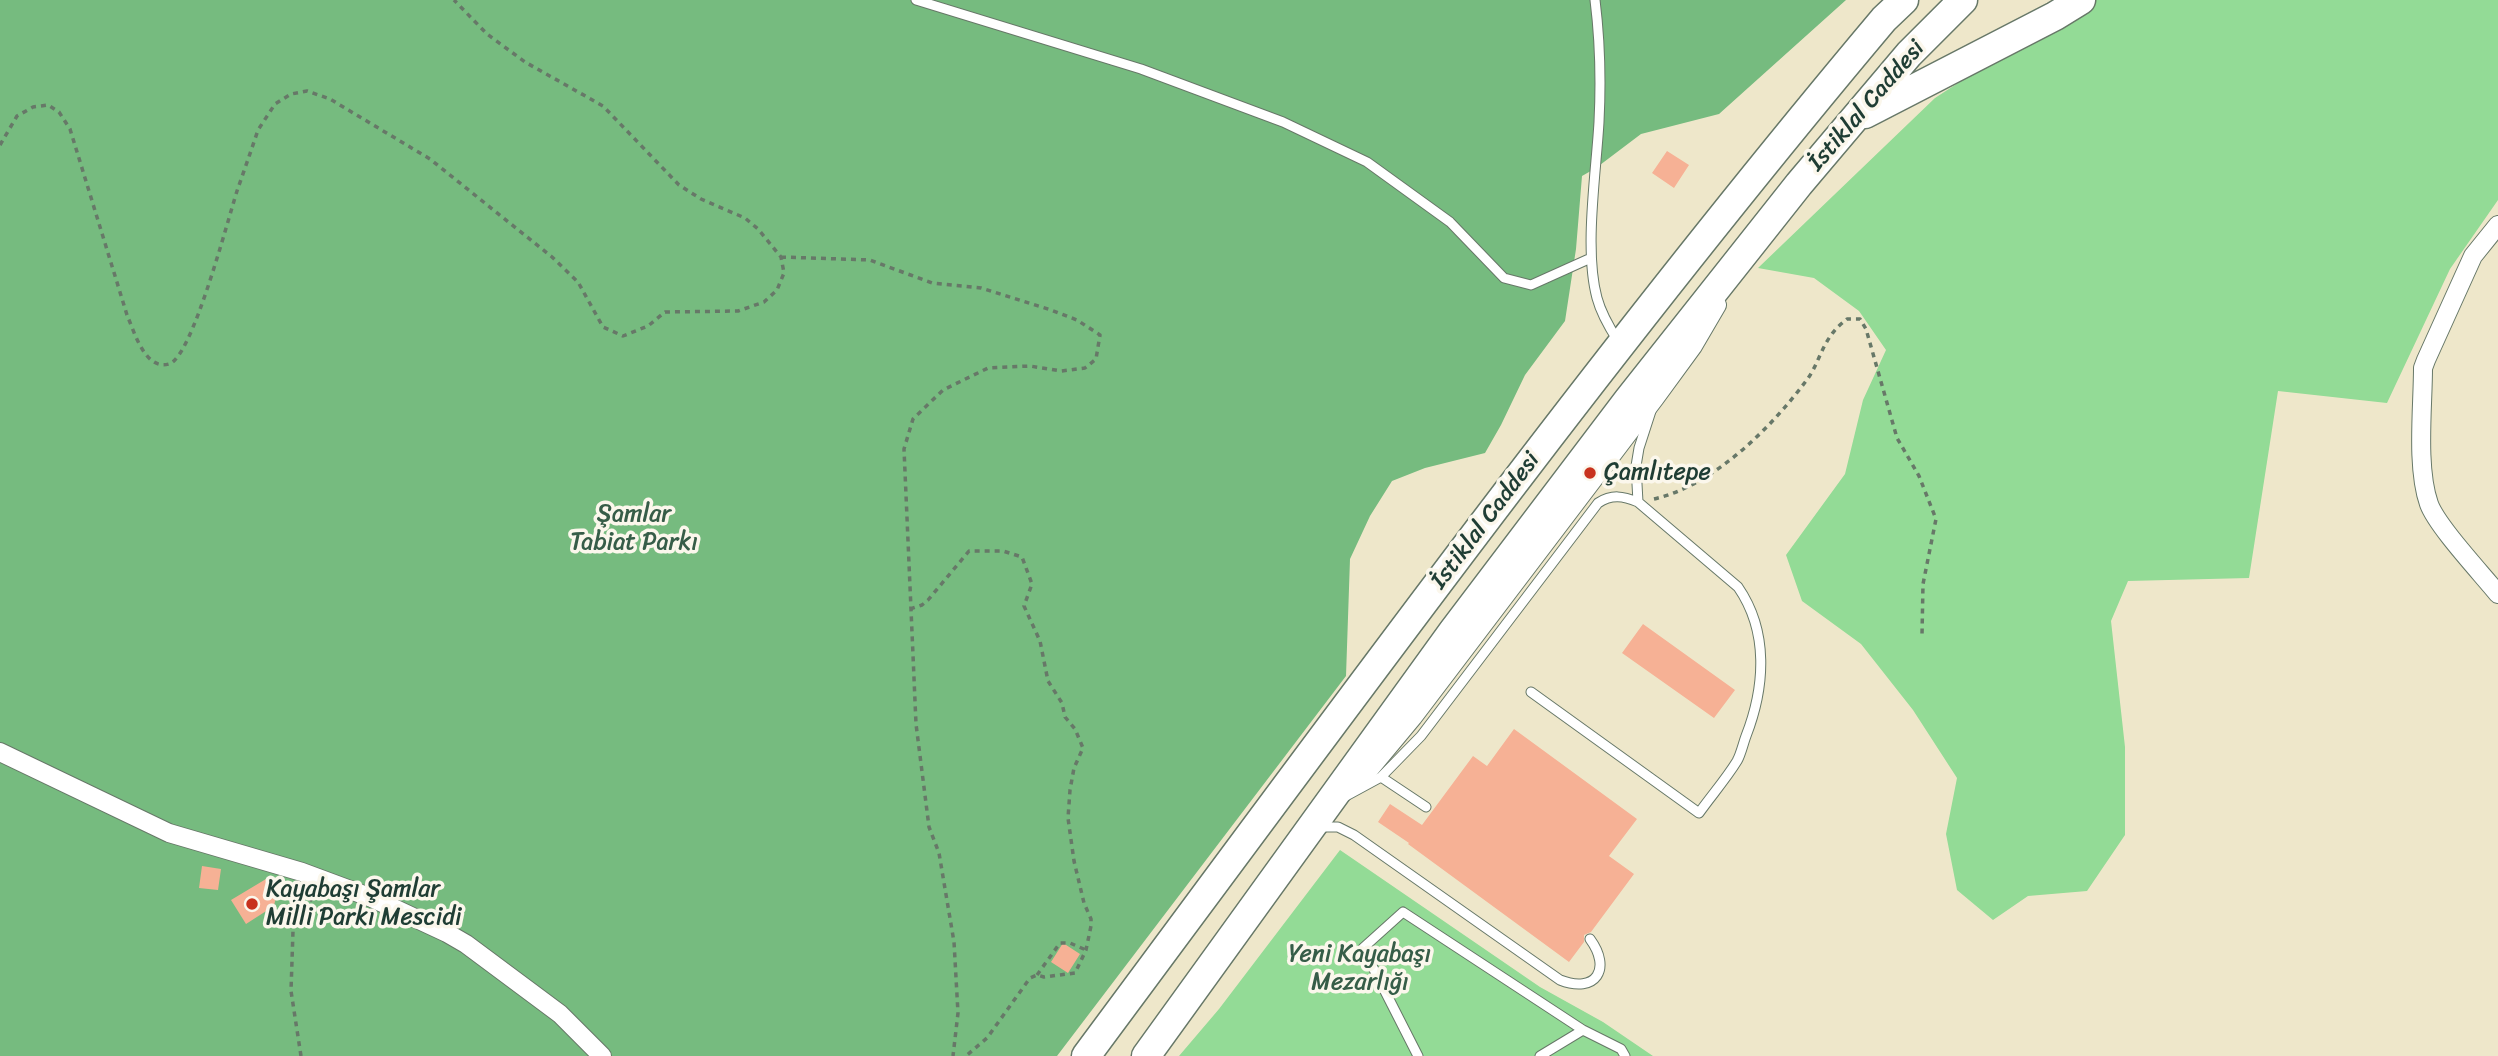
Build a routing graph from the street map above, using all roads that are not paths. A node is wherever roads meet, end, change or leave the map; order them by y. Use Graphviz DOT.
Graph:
graph roads {
  1 [pos="916,0"];
  2 [pos="1595,0"];
  3 [pos="1904,0"];
  4 [pos="1963,0"];
  5 [pos="2081,0"];
  6 [pos="1853,120"];
  7 [pos="2498,225"];
  8 [pos="1757,238"];
  9 [pos="1591,258"];
  10 [pos="1620,345"];
  11 [pos="1656,398"];
  12 [pos="1638,502"];
  13 [pos="2498,594"];
  14 [pos="1531,692"];
  15 [pos="0,752"];
  16 [pos="1381,777"];
  17 [pos="1346,796"];
  18 [pos="1426,807"];
  19 [pos="1310,829"];
  20 [pos="1590,939"];
  21 [pos="1583,1030"];
  22 [pos="602,1056"];
  23 [pos="1086,1056"];
  24 [pos="1146,1056"];
  25 [pos="1418,1056"];
  26 [pos="1540,1056"];
  27 [pos="1625,1056"];
  1 -- 9 [label="lane"];
  2 -- 9 [label="lane"];
  3 -- 10 [label="main road, İstiklal Caddesi"];
  4 -- 6 [label="main road, İstiklal Caddesi"];
  5 -- 6 [label="main road"];
  6 -- 8 [label="main road, İstiklal Caddesi"];
  7 -- 13 [label="street"];
  8 -- 11 [label="street"];
  8 -- 19 [label="main road, İstiklal Caddesi"];
  9 -- 10 [label="lane"];
  10 -- 23 [label="main road, İstiklal Caddesi"];
  11 -- 12 [label="lane"];
  11 -- 17 [label="street"];
  12 -- 14 [label="lane"];
  12 -- 16 [label="lane"];
  15 -- 22 [label="street"];
  16 -- 17 [label="lane"];
  16 -- 18 [label="lane"];
  17 -- 19 [label="street"];
  19 -- 20 [label="lane"];
  19 -- 24 [label="main road, İstiklal Caddesi"];
  21 -- 25 [label="lane"];
  21 -- 26 [label="lane"];
  21 -- 27 [label="lane"];
}
